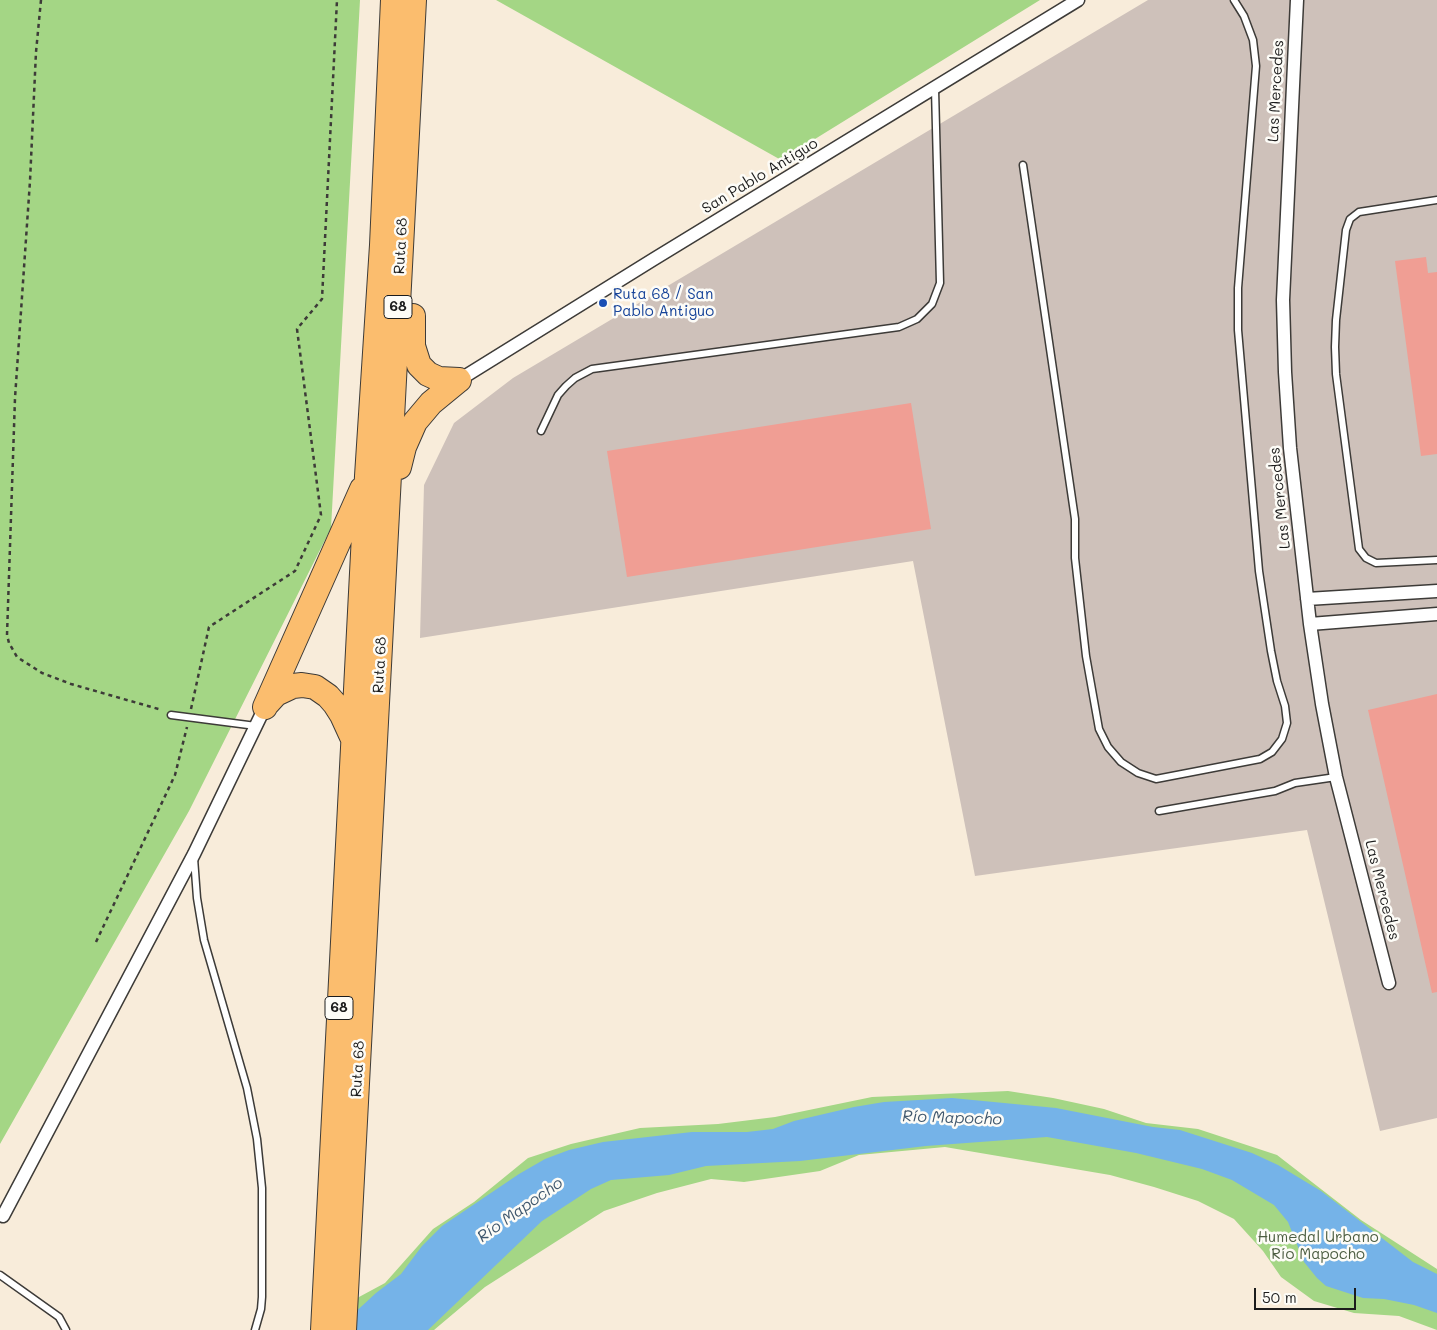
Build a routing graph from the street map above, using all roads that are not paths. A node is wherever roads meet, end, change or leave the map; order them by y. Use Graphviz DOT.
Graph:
graph roads {
  1 [pos="377,0"];
  2 [pos="393,0"];
  3 [pos="414,0"];
  4 [pos="1078,0"];
  5 [pos="1234,0"];
  6 [pos="1297,0"];
  7 [pos="935,88"];
  8 [pos="398,103"];
  9 [pos="1023,166"];
  10 [pos="1437,200"];
  11 [pos="459,380"];
  12 [pos="541,431"];
  13 [pos="367,476"];
  14 [pos="388,512"];
  15 [pos="1437,560"];
  16 [pos="1437,592"];
  17 [pos="1307,600"];
  18 [pos="1437,614"];
  19 [pos="1310,624"];
  20 [pos="171,715"];
  21 [pos="260,717"];
  22 [pos="354,741"];
  23 [pos="1336,777"];
  24 [pos="1160,811"];
  25 [pos="194,854"];
  26 [pos="1389,983"];
  27 [pos="2,1219"];
  28 [pos="0,1275"];
  29 [pos="333,1324"];
  30 [pos="66,1330"];
  31 [pos="255,1330"];
  1 -- 8 [label="highway"];
  2 -- 8 [label="highway, Ruta 68 / 68"];
  3 -- 8 [label="highway, Ruta 68 / 68"];
  4 -- 7 [label="street, San Pablo Antiguo"];
  5 -- 9 [label="lane"];
  6 -- 17 [label="street, Las Mercedes"];
  7 -- 11 [label="street, San Pablo Antiguo"];
  7 -- 12 [label="lane"];
  8 -- 11 [label="highway"];
  8 -- 13 [label="highway, Ruta 68 / 68"];
  8 -- 14 [label="highway, Ruta 68 / 68"];
  10 -- 15 [label="lane"];
  11 -- 14 [label="highway"];
  13 -- 21 [label="highway"];
  13 -- 22 [label="highway, Ruta 68 / 68"];
  14 -- 29 [label="highway, Ruta 68 / 68"];
  16 -- 17 [label="street"];
  17 -- 19 [label="street, Las Mercedes"];
  18 -- 19 [label="street"];
  19 -- 23 [label="street, Las Mercedes"];
  20 -- 21 [label="lane"];
  21 -- 22 [label="highway"];
  21 -- 25 [label="street"];
  22 -- 29 [label="highway, Ruta 68 / 68"];
  23 -- 24 [label="lane"];
  23 -- 26 [label="street, Las Mercedes"];
  25 -- 27 [label="street"];
  25 -- 31 [label="lane"];
  28 -- 30 [label="lane"];
}
